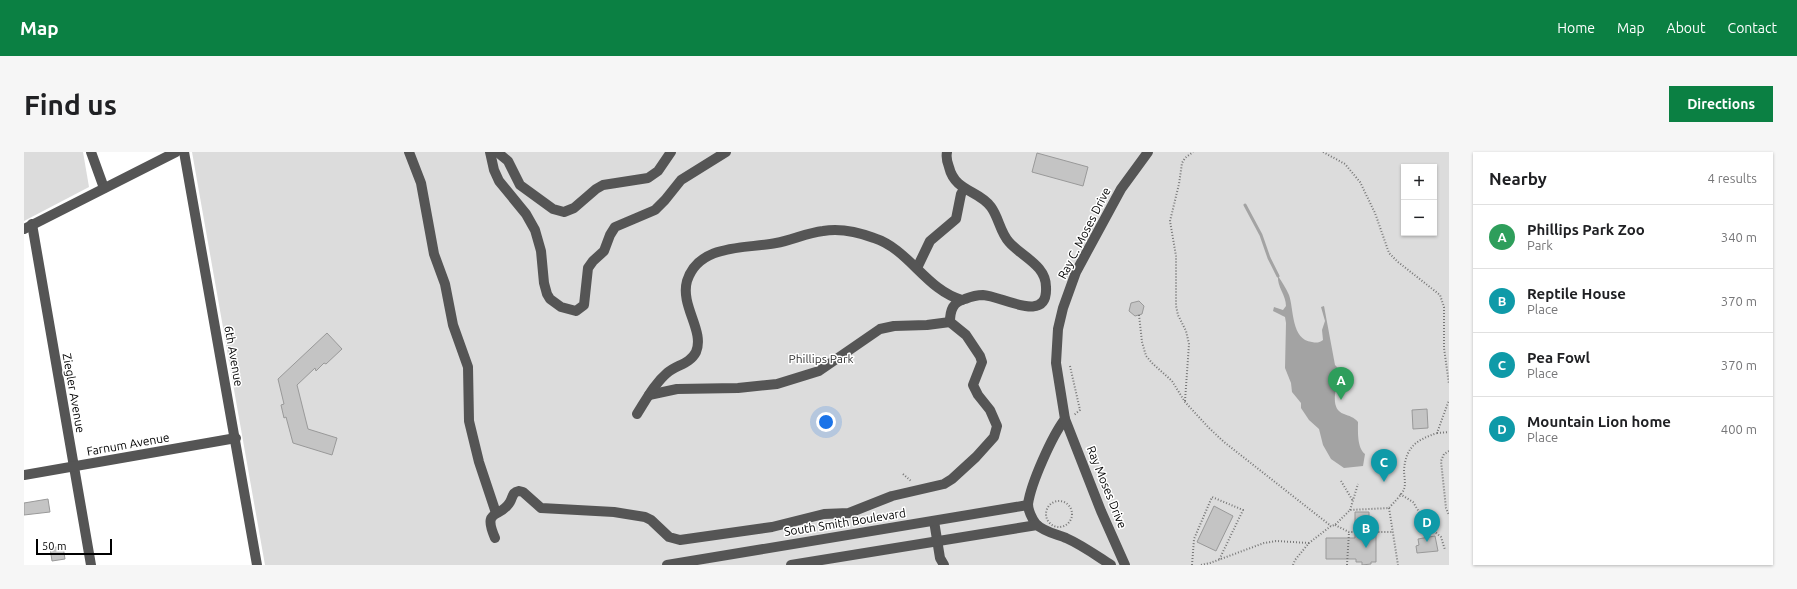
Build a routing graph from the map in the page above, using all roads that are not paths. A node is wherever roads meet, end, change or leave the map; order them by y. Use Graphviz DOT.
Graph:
graph roads {
  1 [pos="91,152"];
  2 [pos="176,152"];
  3 [pos="184,152"];
  4 [pos="409,152"];
  5 [pos="490,152"];
  6 [pos="497,152"];
  7 [pos="671,152"];
  8 [pos="726,152"];
  9 [pos="947,152"];
  10 [pos="1148,152"];
  11 [pos="104,188"];
  12 [pos="964,189"];
  13 [pos="28,227"];
  14 [pos="917,268"];
  15 [pos="962,300"];
  16 [pos="950,322"];
  17 [pos="649,395"];
  18 [pos="637,414"];
  19 [pos="1069,417"];
  20 [pos="236,438"];
  21 [pos="74,466"];
  22 [pos="24,475"];
  23 [pos="1028,505"];
  24 [pos="496,513"];
  25 [pos="934,521"];
  26 [pos="1037,525"];
  27 [pos="495,538"];
  28 [pos="936,540"];
  29 [pos="91,565"];
  30 [pos="257,565"];
  31 [pos="667,565"];
  32 [pos="791,565"];
  33 [pos="944,565"];
  34 [pos="1111,565"];
  35 [pos="1125,565"];
  1 -- 11 [label="street"];
  2 -- 11 [label="street"];
  3 -- 20 [label="street, 6th Avenue"];
  4 -- 24 [label="street"];
  5 -- 8 [label="street"];
  6 -- 7 [label="street"];
  9 -- 12 [label="street"];
  10 -- 19 [label="street, Ray C. Moses Drive"];
  11 -- 13 [label="street"];
  12 -- 14 [label="street"];
  12 -- 15 [label="street"];
  13 -- 21 [label="street, Ziegler Avenue"];
  14 -- 15 [label="street"];
  14 -- 17 [label="street"];
  15 -- 16 [label="street"];
  16 -- 17 [label="street"];
  16 -- 24 [label="street"];
  17 -- 18 [label="street"];
  19 -- 23 [label="street"];
  19 -- 35 [label="street, Ray Moses Drive"];
  20 -- 21 [label="street, Farnum Avenue"];
  20 -- 30 [label="street, 6th Avenue"];
  21 -- 22 [label="street, Farnum Avenue"];
  21 -- 29 [label="street, Ziegler Avenue"];
  23 -- 25 [label="street, South Smith Boulevard"];
  23 -- 26 [label="street"];
  24 -- 27 [label="street"];
  25 -- 28 [label="street"];
  25 -- 31 [label="street, South Smith Boulevard"];
  26 -- 28 [label="street"];
  26 -- 34 [label="street"];
  28 -- 32 [label="street"];
  28 -- 33 [label="street"];
}
